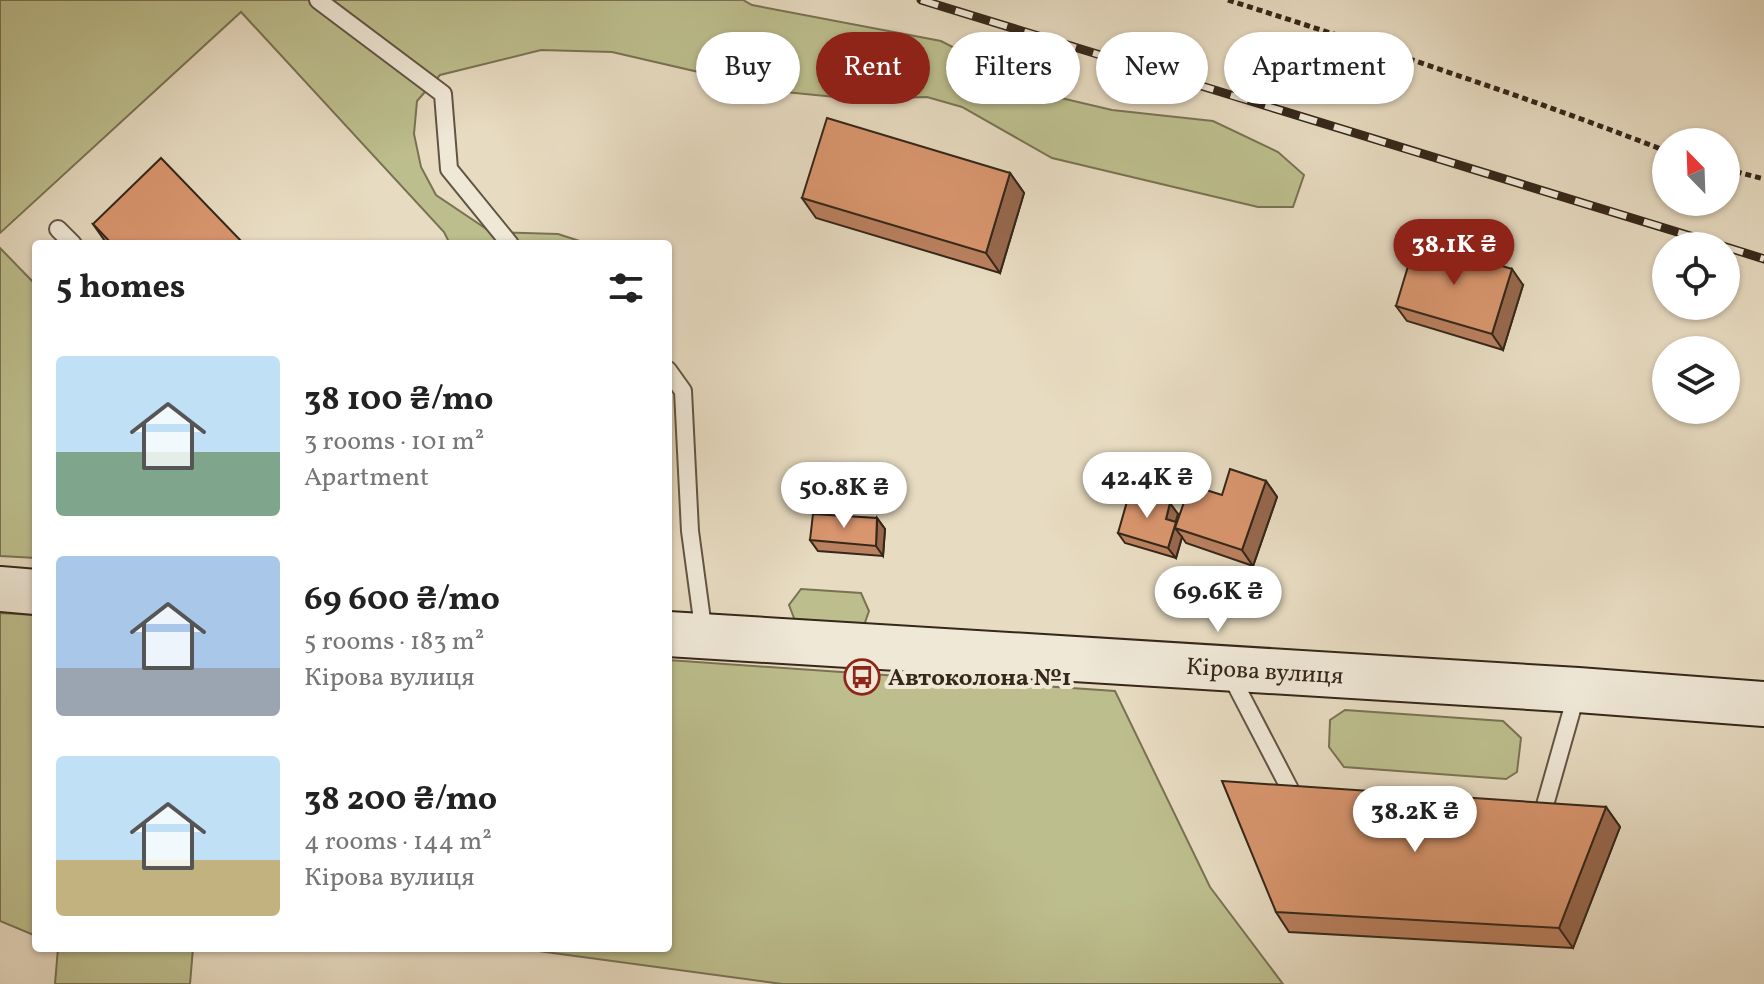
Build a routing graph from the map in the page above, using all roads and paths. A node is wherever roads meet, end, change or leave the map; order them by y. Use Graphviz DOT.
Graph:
graph roads {
  1 [pos="318,0"];
  2 [pos="1228,0"];
  3 [pos="1652,146"];
  4 [pos="1740,173"];
  5 [pos="1764,179"];
  6 [pos="58,229"];
  7 [pos="69,240"];
  8 [pos="507,240"];
  9 [pos="672,376"];
  10 [pos="0,589"];
  11 [pos="32,592"];
  12 [pos="686,635"];
  13 [pos="1227,669"];
  14 [pos="1578,690"];
  15 [pos="1764,704"];
  16 [pos="1310,798"];
  17 [pos="1512,810"];
  1 -- 8 [label="lane"];
  2 -- 3 [label="path"];
  4 -- 5 [label="path"];
  6 -- 7 [label="lane"];
  9 -- 12 [label="lane"];
  10 -- 11 [label="street"];
  12 -- 13 [label="street, Кірова вулиця"];
  13 -- 14 [label="street, Кірова вулиця"];
  13 -- 16 [label="lane"];
  14 -- 15 [label="street, Кірова вулиця"];
  14 -- 17 [label="lane"];
}
